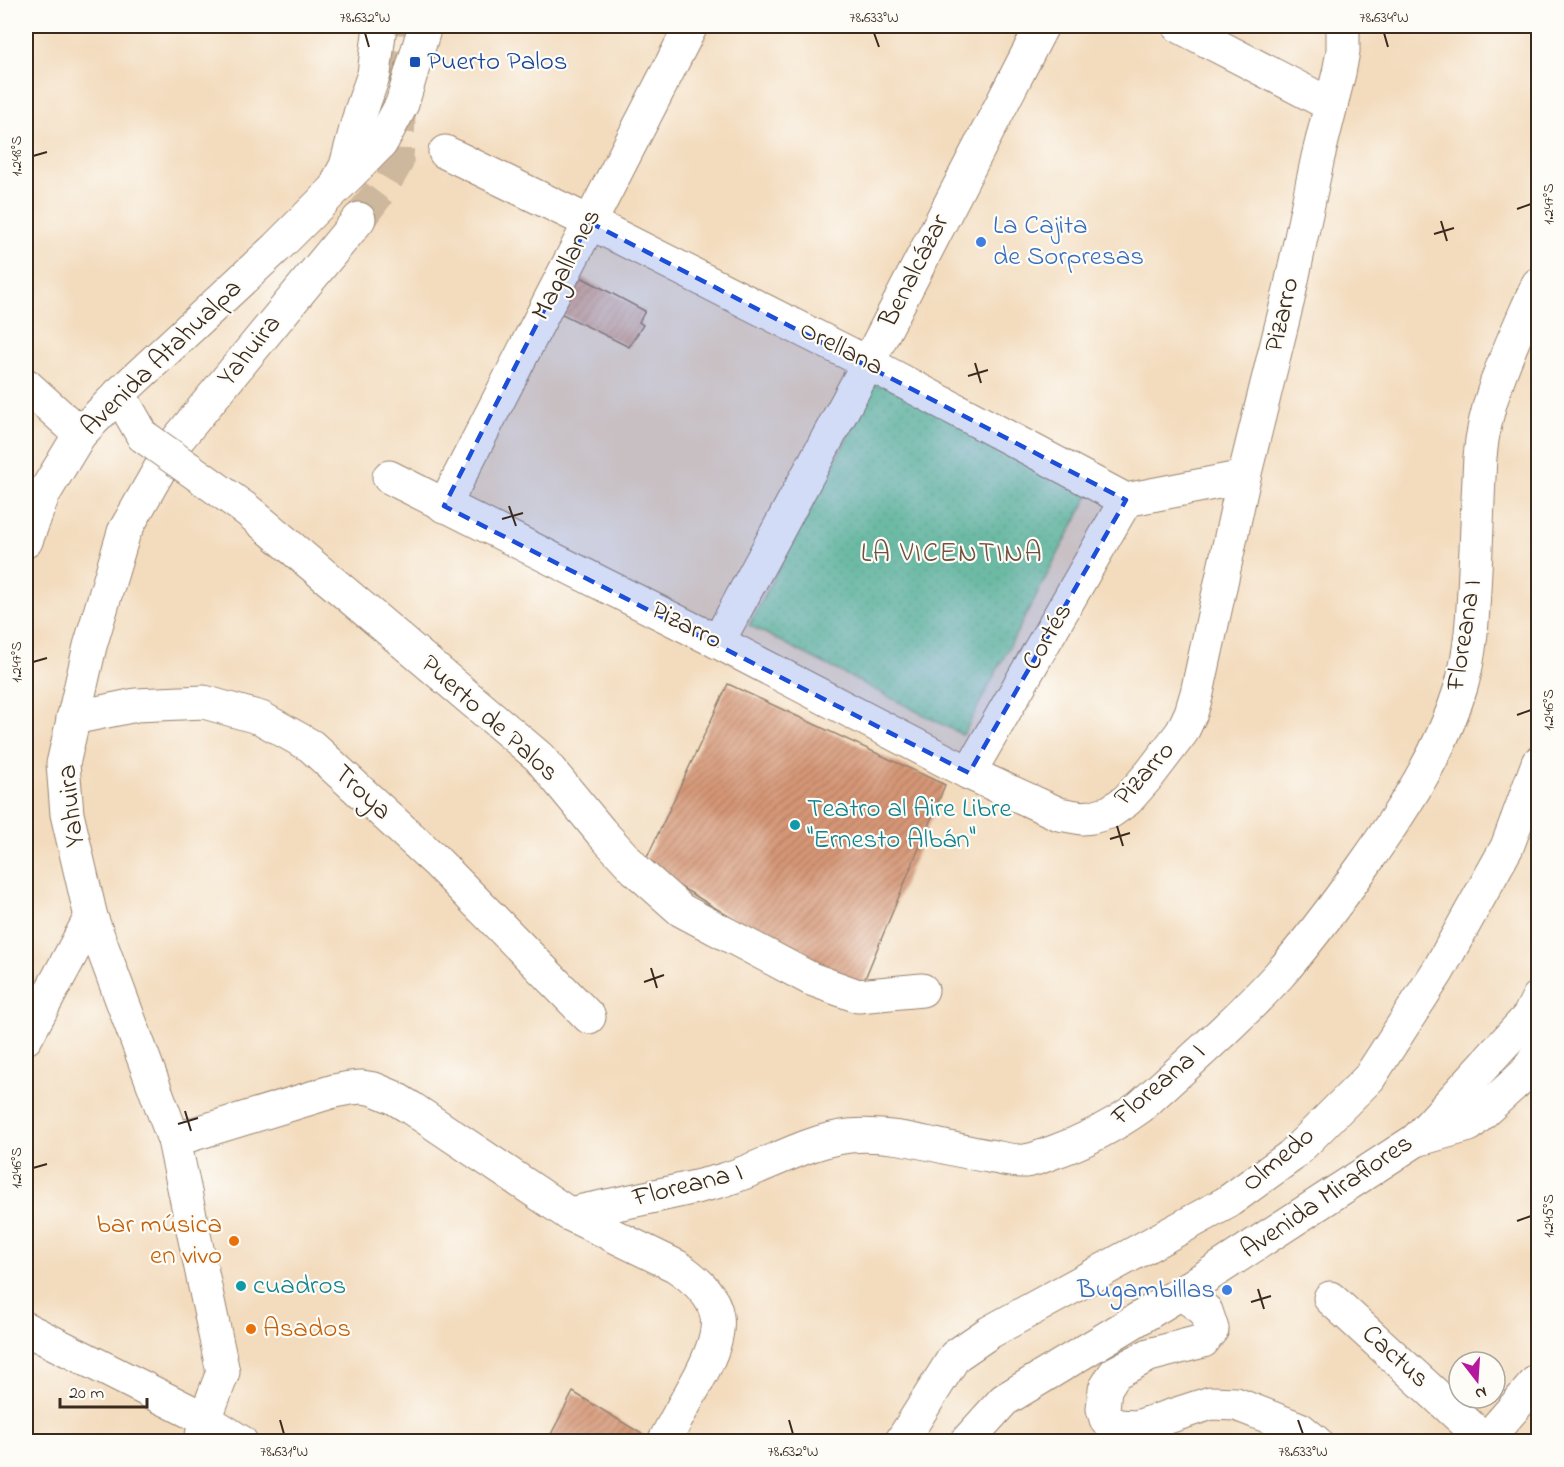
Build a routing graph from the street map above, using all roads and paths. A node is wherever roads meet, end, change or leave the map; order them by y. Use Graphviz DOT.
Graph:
graph roads {
  1 [pos="380,26"];
  2 [pos="425,26"];
  3 [pos="691,26"];
  4 [pos="1042,26"];
  5 [pos="1179,26"];
  6 [pos="1342,26"];
  7 [pos="1331,105"];
  8 [pos="445,152"];
  9 [pos="328,198"];
  10 [pos="359,219"];
  11 [pos="589,222"];
  12 [pos="1539,284"];
  13 [pos="868,363"];
  14 [pos="26,385"];
  15 [pos="119,394"];
  16 [pos="80,434"];
  17 [pos="389,477"];
  18 [pos="1244,477"];
  19 [pos="1126,500"];
  20 [pos="34,504"];
  21 [pos="444,506"];
  22 [pos="26,541"];
  23 [pos="718,642"];
  24 [pos="73,717"];
  25 [pos="1539,763"];
  26 [pos="969,773"];
  27 [pos="91,917"];
  28 [pos="922,990"];
  29 [pos="1539,998"];
  30 [pos="589,1017"];
  31 [pos="26,1038"];
  32 [pos="1539,1053"];
  33 [pos="174,1140"];
  34 [pos="1416,1140"];
  35 [pos="569,1214"];
  36 [pos="1182,1293"];
  37 [pos="1330,1298"];
  38 [pos="26,1329"];
  39 [pos="1539,1380"];
  40 [pos="203,1430"];
  41 [pos="1486,1441"];
  42 [pos="180,1442"];
  43 [pos="242,1442"];
  44 [pos="664,1442"];
  45 [pos="901,1442"];
  46 [pos="966,1442"];
  47 [pos="1316,1442"];
  1 -- 9 [label="street, Avenida Atahualpa"];
  2 -- 9 [label="street, Avenida Atahualpa"];
  3 -- 11 [label="street, Magallanes"];
  4 -- 13 [label="street, Benalcázar"];
  5 -- 7 [label="street"];
  6 -- 7 [label="street, Pizarro"];
  7 -- 18 [label="street, Pizarro"];
  8 -- 11 [label="street, Orellana"];
  9 -- 15 [label="street, Avenida Atahualpa"];
  10 -- 24 [label="street, Yahuira"];
  11 -- 13 [label="street, Orellana"];
  11 -- 21 [label="street, Magallanes"];
  12 -- 35 [label="street, Floreana I"];
  13 -- 19 [label="street, Orellana"];
  13 -- 23 [label="street, Benalcázar"];
  14 -- 16 [label="street"];
  15 -- 16 [label="street, Avenida Atahualpa"];
  15 -- 28 [label="street, Puerto de Palos, bridge"];
  16 -- 20 [label="street, Avenida Atahualpa"];
  17 -- 21 [label="street, Pizarro"];
  18 -- 19 [label="street"];
  18 -- 26 [label="street, Pizarro"];
  19 -- 26 [label="street, Cortés"];
  20 -- 22 [label="street, Avenida Atahualpa"];
  21 -- 23 [label="street, Pizarro"];
  23 -- 26 [label="street, Pizarro"];
  24 -- 27 [label="street, Yahuira"];
  24 -- 30 [label="street, Troya"];
  25 -- 45 [label="street, Olmedo"];
  27 -- 31 [label="street"];
  27 -- 33 [label="street, Yahuira"];
  29 -- 34 [label="street, Avenida Miraflores"];
  32 -- 34 [label="street"];
  33 -- 35 [label="street"];
  33 -- 40 [label="street, Yahuira"];
  34 -- 36 [label="street, Avenida Miraflores"];
  35 -- 44 [label="street"];
  36 -- 46 [label="street, Avenida Miraflores"];
  36 -- 47 [label="street"];
  37 -- 41 [label="street, Cactus"];
  38 -- 40 [label="street"];
  39 -- 41 [label="street, Cactus"];
  40 -- 42 [label="street"];
  40 -- 43 [label="street"];
}
